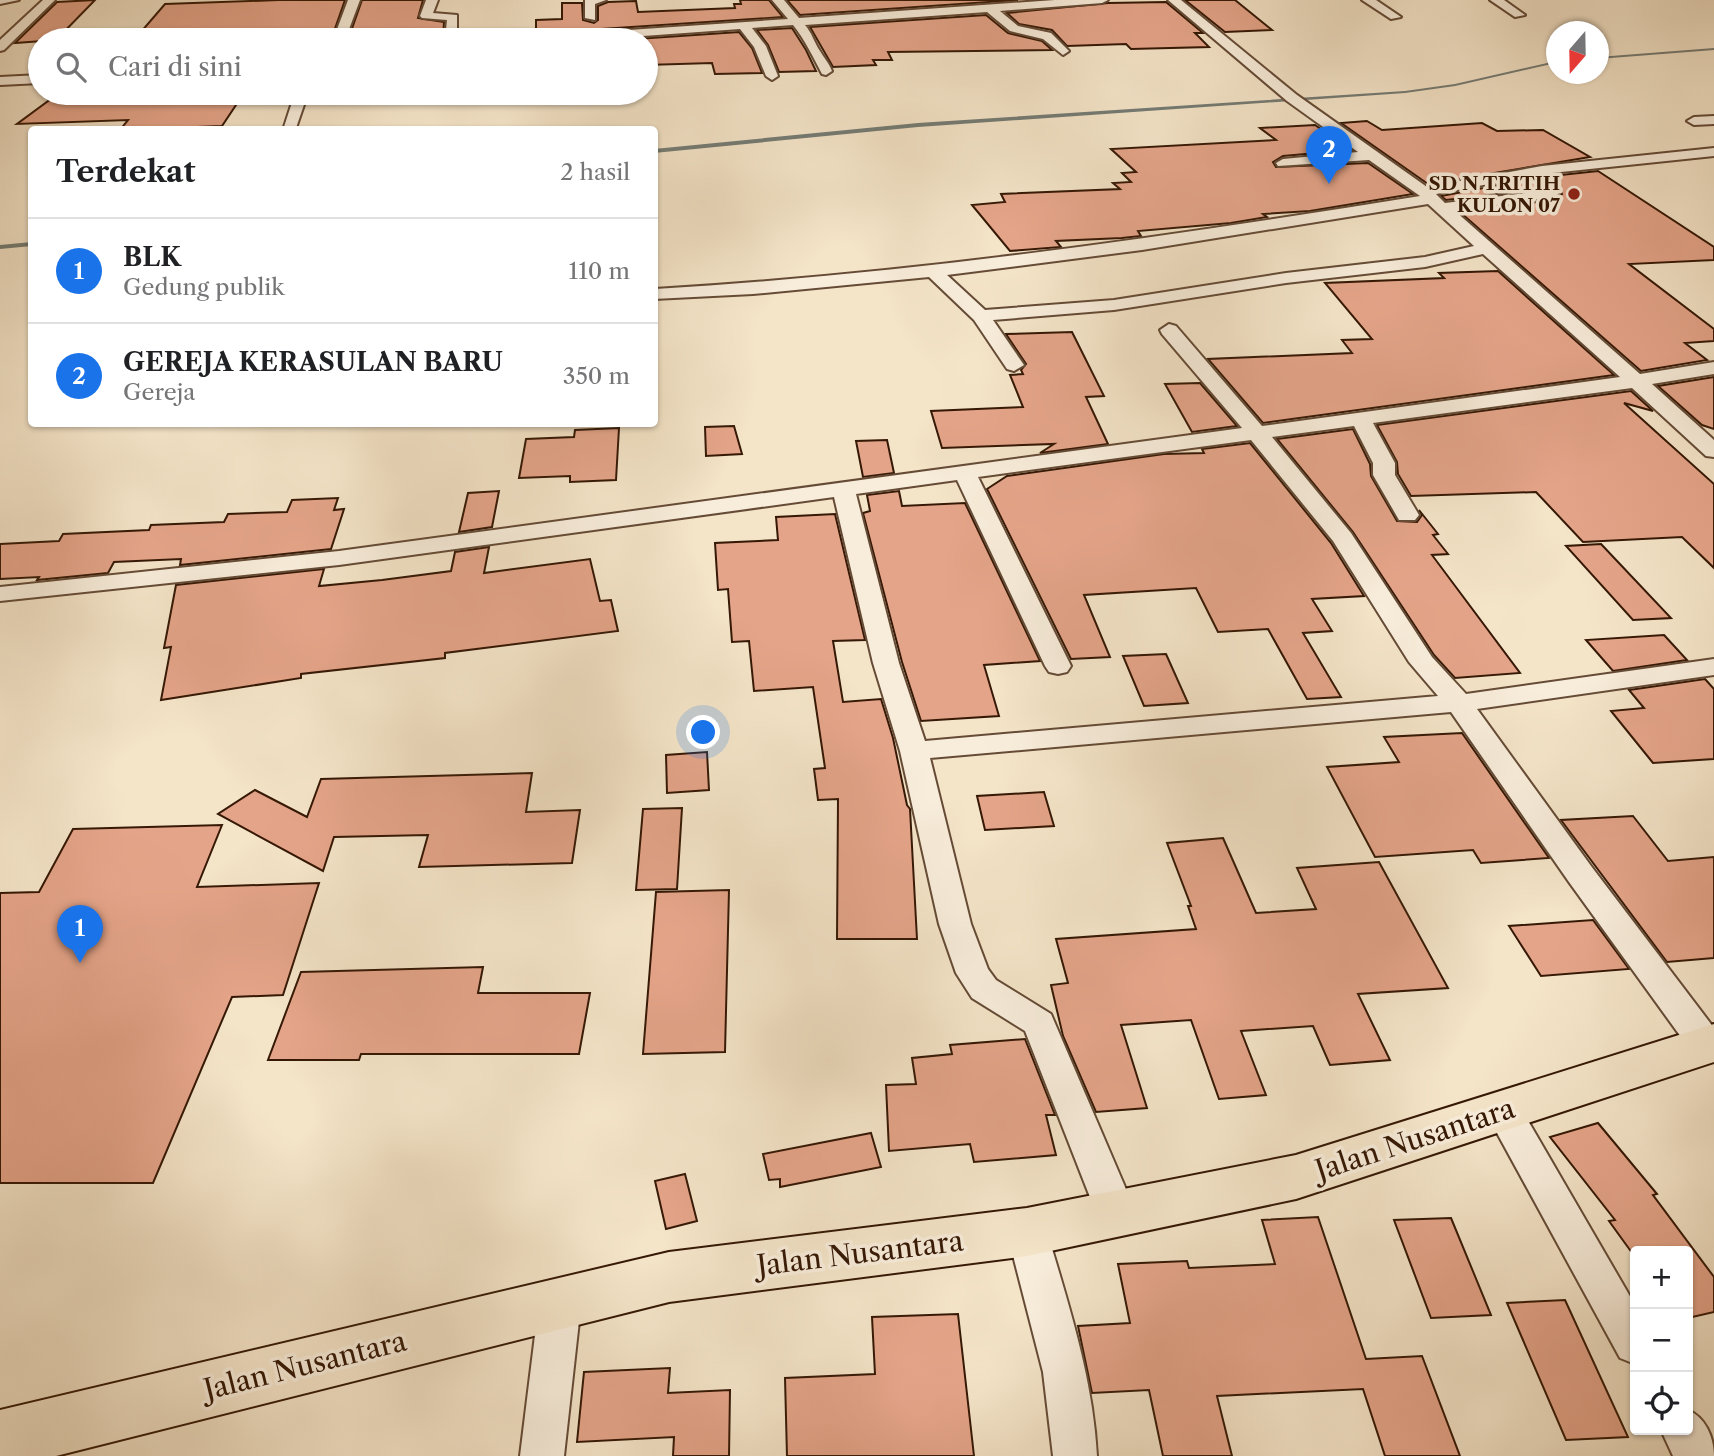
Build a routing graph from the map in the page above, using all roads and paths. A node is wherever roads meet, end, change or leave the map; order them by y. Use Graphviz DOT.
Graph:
graph roads {
  1 [pos="13,0"];
  2 [pos="49,0"];
  3 [pos="354,0"];
  4 [pos="432,0"];
  5 [pos="600,0"];
  6 [pos="778,0"];
  7 [pos="933,0"];
  8 [pos="1101,0"];
  9 [pos="1174,0"];
  10 [pos="1368,0"];
  11 [pos="1496,0"];
  12 [pos="0,1"];
  13 [pos="831,6"];
  14 [pos="989,8"];
  15 [pos="940,12"];
  16 [pos="1519,15"];
  17 [pos="591,18"];
  18 [pos="1395,18"];
  19 [pos="841,19"];
  20 [pos="798,21"];
  21 [pos="743,25"];
  22 [pos="343,28"];
  23 [pos="452,28"];
  24 [pos="658,31"];
  25 [pos="0,47"];
  26 [pos="1063,51"];
  27 [pos="826,71"];
  28 [pos="772,76"];
  29 [pos="28,80"];
  30 [pos="0,81"];
  31 [pos="297,105"];
  32 [pos="1714,120"];
  33 [pos="1694,121"];
  34 [pos="290,126"];
  35 [pos="1706,153"];
  36 [pos="1374,155"];
  37 [pos="1714,162"];
  38 [pos="1283,163"];
  39 [pos="1552,192"];
  40 [pos="1432,200"];
  41 [pos="1487,248"];
  42 [pos="934,273"];
  43 [pos="658,294"];
  44 [pos="981,316"];
  45 [pos="1169,330"];
  46 [pos="1014,365"];
  47 [pos="1714,368"];
  48 [pos="1636,381"];
  49 [pos="1360,418"];
  50 [pos="1256,432"];
  51 [pos="1714,451"];
  52 [pos="965,474"];
  53 [pos="844,491"];
  54 [pos="1408,515"];
  55 [pos="0,594"];
  56 [pos="1058,666"];
  57 [pos="1714,667"];
  58 [pos="1459,703"];
  59 [pos="914,751"];
  60 [pos="1711,1044"];
  61 [pos="1503,1111"];
  62 [pos="1117,1215"];
  63 [pos="1027,1232"];
  64 [pos="560,1303"];
  65 [pos="1630,1335"];
  66 [pos="1686,1435"];
  67 [pos="0,1440"];
  68 [pos="542,1456"];
  69 [pos="1075,1456"];
  70 [pos="1697,1456"];
  1 -- 12 [label="street"];
  2 -- 25 [label="street"];
  3 -- 22 [label="street"];
  4 -- 23 [label="street"];
  5 -- 17 [label="street"];
  6 -- 20 [label="street"];
  7 -- 15 [label="street"];
  8 -- 14 [label="street"];
  9 -- 36 [label="street"];
  10 -- 18 [label="street"];
  11 -- 16 [label="street"];
  13 -- 19 [label="street"];
  14 -- 15 [label="street"];
  14 -- 26 [label="street"];
  15 -- 19 [label="street"];
  19 -- 20 [label="street"];
  20 -- 21 [label="street"];
  20 -- 27 [label="street"];
  21 -- 24 [label="street"];
  21 -- 28 [label="street"];
  29 -- 30 [label="street"];
  31 -- 34 [label="street"];
  32 -- 33 [label="street"];
  35 -- 37 [label="street"];
  35 -- 40 [label="street"];
  36 -- 38 [label="street"];
  36 -- 40 [label="street"];
  39 -- 40 [label="street"];
  40 -- 41 [label="street"];
  40 -- 42 [label="street"];
  41 -- 44 [label="street"];
  41 -- 48 [label="street"];
  42 -- 43 [label="street"];
  42 -- 44 [label="street"];
  44 -- 46 [label="street"];
  45 -- 50 [label="street"];
  47 -- 48 [label="street"];
  48 -- 49 [label="street"];
  48 -- 51 [label="street"];
  49 -- 50 [label="street"];
  49 -- 54 [label="street"];
  50 -- 52 [label="street"];
  50 -- 58 [label="street"];
  52 -- 53 [label="street"];
  52 -- 56 [label="street"];
  53 -- 55 [label="street"];
  53 -- 59 [label="street"];
  57 -- 58 [label="street"];
  58 -- 59 [label="street"];
  58 -- 60 [label="street"];
  59 -- 62 [label="street"];
  60 -- 61 [label="highway, Jalan Nusantara"];
  61 -- 62 [label="highway, Jalan Nusantara"];
  61 -- 65 [label="street"];
  62 -- 63 [label="highway, Jalan Nusantara"];
  63 -- 64 [label="highway, Jalan Nusantara"];
  63 -- 69 [label="street"];
  64 -- 67 [label="highway, Jalan Nusantara"];
  64 -- 68 [label="street"];
  66 -- 70 [label="street"];
}
